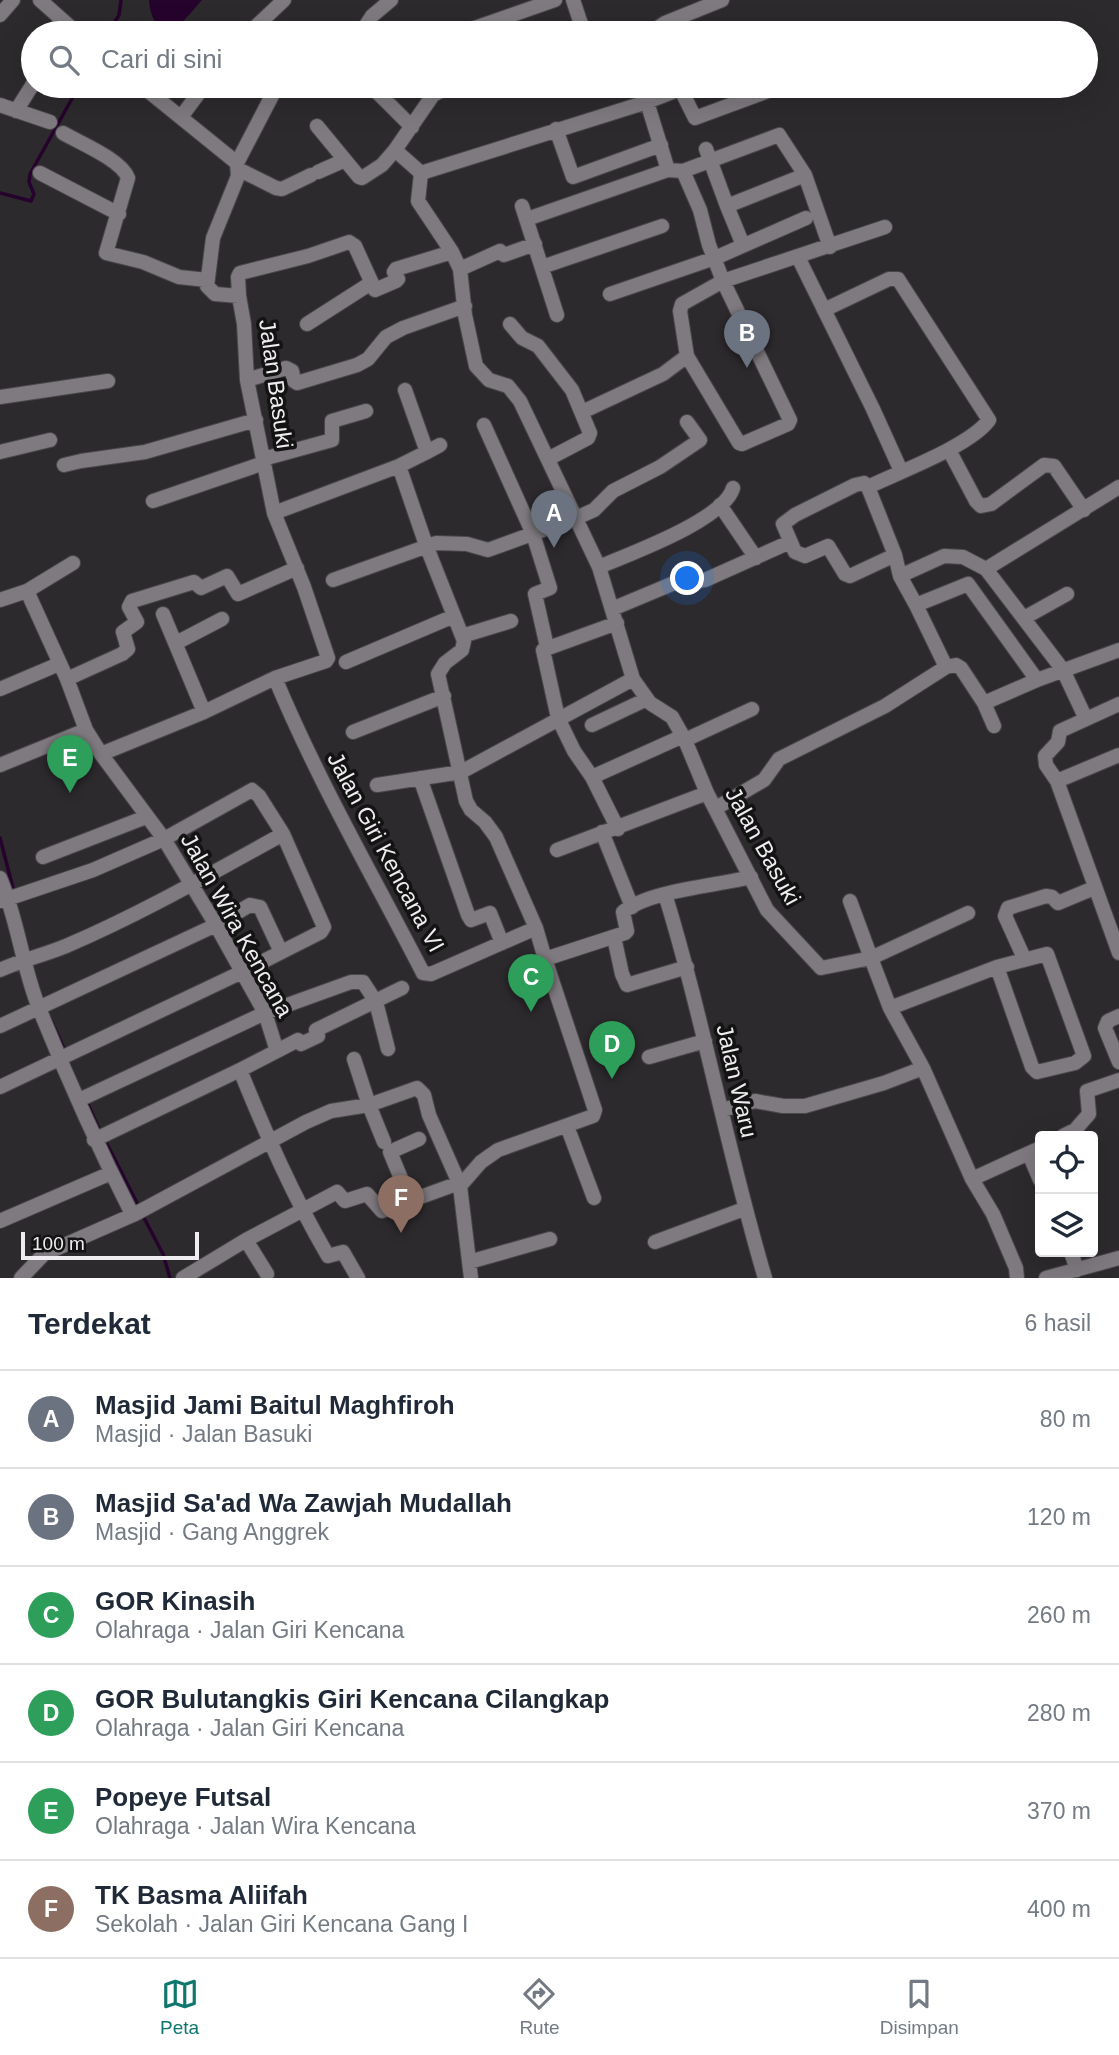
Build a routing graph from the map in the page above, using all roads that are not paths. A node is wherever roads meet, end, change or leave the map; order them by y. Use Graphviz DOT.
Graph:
graph roads {
  1 [pos="13,0"];
  2 [pos="40,0"];
  3 [pos="284,0"];
  4 [pos="391,0"];
  5 [pos="555,0"];
  6 [pos="573,0"];
  7 [pos="722,0"];
  8 [pos="0,15"];
  9 [pos="61,21"];
  10 [pos="262,21"];
  11 [pos="369,21"];
  12 [pos="495,21"];
  13 [pos="580,21"];
  14 [pos="670,21"];
  15 [pos="24,98"];
  16 [pos="157,98"];
  17 [pos="195,98"];
  18 [pos="270,98"];
  19 [pos="383,98"];
  20 [pos="431,98"];
  21 [pos="656,98"];
  22 [pos="685,98"];
  23 [pos="749,98"];
  24 [pos="647,102"];
  25 [pos="0,105"];
  26 [pos="16,111"];
  27 [pos="181,117"];
  28 [pos="50,122"];
  29 [pos="317,125"];
  30 [pos="412,127"];
  31 [pos="556,129"];
  32 [pos="63,133"];
  33 [pos="661,145"];
  34 [pos="395,150"];
  35 [pos="709,155"];
  36 [pos="345,160"];
  37 [pos="238,166"];
  38 [pos="668,170"];
  39 [pos="684,171"];
  40 [pos="40,173"];
  41 [pos="421,173"];
  42 [pos="805,175"];
  43 [pos="727,206"];
  44 [pos="119,214"];
  45 [pos="806,218"];
  46 [pos="662,226"];
  47 [pos="885,227"];
  48 [pos="535,244"];
  49 [pos="743,245"];
  50 [pos="830,247"];
  51 [pos="452,252"];
  52 [pos="798,257"];
  53 [pos="715,258"];
  54 [pos="542,267"];
  55 [pos="460,269"];
  56 [pos="207,280"];
  57 [pos="723,281"];
  58 [pos="371,283"];
  59 [pos="610,294"];
  60 [pos="239,296"];
  61 [pos="465,306"];
  62 [pos="824,310"];
  63 [pos="557,315"];
  64 [pos="307,324"];
  65 [pos="510,324"];
  66 [pos="687,356"];
  67 [pos="247,380"];
  68 [pos="108,381"];
  69 [pos="405,390"];
  70 [pos="0,397"];
  71 [pos="366,411"];
  72 [pos="582,412"];
  73 [pos="256,420"];
  74 [pos="687,422"];
  75 [pos="484,425"];
  76 [pos="50,440"];
  77 [pos="949,450"];
  78 [pos="0,452"];
  79 [pos="548,459"];
  80 [pos="263,461"];
  81 [pos="65,466"];
  82 [pos="399,466"];
  83 [pos="901,471"];
  84 [pos="868,486"];
  85 [pos="733,488"];
  86 [pos="1116,490"];
  87 [pos="153,501"];
  88 [pos="720,505"];
  89 [pos="1119,506"];
  90 [pos="1084,510"];
  91 [pos="274,513"];
  92 [pos="576,518"];
  93 [pos="533,534"];
  94 [pos="790,542"];
  95 [pos="426,545"];
  96 [pos="895,555"];
  97 [pos="756,558"];
  98 [pos="73,563"];
  99 [pos="598,567"];
  100 [pos="297,568"];
  101 [pos="986,569"];
  102 [pos="900,576"];
  103 [pos="333,580"];
  104 [pos="27,591"];
  105 [pos="1067,594"];
  106 [pos="0,600"];
  107 [pos="916,605"];
  108 [pos="163,614"];
  109 [pos="454,616"];
  110 [pos="614,616"];
  111 [pos="1024,618"];
  112 [pos="222,619"];
  113 [pos="511,621"];
  114 [pos="462,636"];
  115 [pos="176,643"];
  116 [pos="547,647"];
  117 [pos="1119,650"];
  118 [pos="346,663"];
  119 [pos="59,664"];
  120 [pos="946,667"];
  121 [pos="1063,670"];
  122 [pos="275,678"];
  123 [pos="67,679"];
  124 [pos="634,680"];
  125 [pos="1037,680"];
  126 [pos="0,689"];
  127 [pos="444,696"];
  128 [pos="647,699"];
  129 [pos="984,703"];
  130 [pos="1119,704"];
  131 [pos="752,709"];
  132 [pos="204,712"];
  133 [pos="558,718"];
  134 [pos="1086,719"];
  135 [pos="593,725"];
  136 [pos="994,726"];
  137 [pos="86,730"];
  138 [pos="353,732"];
  139 [pos="684,738"];
  140 [pos="100,754"];
  141 [pos="1119,755"];
  142 [pos="0,765"];
  143 [pos="461,772"];
  144 [pos="592,776"];
  145 [pos="420,778"];
  146 [pos="1057,782"];
  147 [pos="377,785"];
  148 [pos="708,793"];
  149 [pos="716,808"];
  150 [pos="146,817"];
  151 [pos="618,829"];
  152 [pos="602,832"];
  153 [pos="283,834"];
  154 [pos="164,839"];
  155 [pos="557,850"];
  156 [pos="43,857"];
  157 [pos="751,877"];
  158 [pos="0,878"];
  159 [pos="191,885"];
  160 [pos="1094,888"];
  161 [pos="665,894"];
  162 [pos="10,898"];
  163 [pos="850,901"];
  164 [pos="629,909"];
  165 [pos="968,913"];
  166 [pos="216,925"];
  167 [pos="537,928"];
  168 [pos="614,937"];
  169 [pos="502,943"];
  170 [pos="281,952"];
  171 [pos="1119,953"];
  172 [pos="29,957"];
  173 [pos="871,958"];
  174 [pos="1024,958"];
  175 [pos="545,959"];
  176 [pos="687,967"];
  177 [pos="997,967"];
  178 [pos="0,970"];
  179 [pos="242,972"];
  180 [pos="402,988"];
  181 [pos="376,1002"];
  182 [pos="44,1004"];
  183 [pos="890,1008"];
  184 [pos="265,1013"];
  185 [pos="1119,1016"];
  186 [pos="0,1026"];
  187 [pos="705,1041"];
  188 [pos="387,1049"];
  189 [pos="277,1051"];
  190 [pos="66,1054"];
  191 [pos="649,1057"];
  192 [pos="354,1059"];
  193 [pos="1119,1062"];
  194 [pos="923,1068"];
  195 [pos="240,1070"];
  196 [pos="1119,1080"];
  197 [pos="0,1087"];
  198 [pos="84,1098"];
  199 [pos="369,1105"];
  200 [pos="722,1110"];
  201 [pos="567,1126"];
  202 [pos="1073,1131"];
  203 [pos="100,1136"];
  204 [pos="419,1139"];
  205 [pos="384,1142"];
  206 [pos="269,1143"];
  207 [pos="1035,1151"];
  208 [pos="111,1173"];
  209 [pos="972,1179"];
  210 [pos="460,1185"];
  211 [pos="594,1198"];
  212 [pos="410,1200"];
  213 [pos="744,1209"];
  214 [pos="302,1211"];
  215 [pos="138,1212"];
  216 [pos="0,1221"];
  217 [pos="550,1239"];
  218 [pos="246,1240"];
  219 [pos="654,1242"];
  220 [pos="1073,1257"];
  221 [pos="1119,1258"];
  222 [pos="469,1262"];
  223 [pos="1077,1270"];
  224 [pos="267,1274"];
  225 [pos="21,1278"];
  226 [pos="183,1278"];
  227 [pos="358,1278"];
  228 [pos="471,1278"];
  229 [pos="765,1278"];
  230 [pos="1017,1278"];
  231 [pos="1046,1278"];
  1 -- 8 [label="street"];
  2 -- 9 [label="street"];
  3 -- 10 [label="street"];
  4 -- 11 [label="street"];
  5 -- 12 [label="street"];
  6 -- 13 [label="street"];
  7 -- 14 [label="street"];
  15 -- 26 [label="street"];
  16 -- 27 [label="street"];
  17 -- 27 [label="street"];
  18 -- 37 [label="street"];
  19 -- 30 [label="street"];
  20 -- 30 [label="street"];
  21 -- 24 [label="street"];
  22 -- 23 [label="street"];
  24 -- 31 [label="street"];
  24 -- 33 [label="street"];
  25 -- 26 [label="street"];
  26 -- 28 [label="street"];
  27 -- 37 [label="street"];
  29 -- 36 [label="street"];
  30 -- 34 [label="street"];
  31 -- 33 [label="street"];
  31 -- 41 [label="street"];
  32 -- 44 [label="street"];
  33 -- 38 [label="street"];
  34 -- 36 [label="street"];
  34 -- 41 [label="street"];
  35 -- 39 [label="street"];
  35 -- 42 [label="street"];
  35 -- 43 [label="street"];
  36 -- 37 [label="street"];
  37 -- 56 [label="street"];
  38 -- 39 [label="street"];
  38 -- 48 [label="street"];
  39 -- 53 [label="street"];
  40 -- 44 [label="street"];
  41 -- 51 [label="street, Jalan Basuki"];
  42 -- 43 [label="street"];
  42 -- 50 [label="street"];
  43 -- 49 [label="street"];
  44 -- 56 [label="street"];
  45 -- 49 [label="street"];
  46 -- 54 [label="street"];
  47 -- 50 [label="street"];
  48 -- 54 [label="street"];
  48 -- 55 [label="street"];
  49 -- 53 [label="street"];
  50 -- 52 [label="street"];
  51 -- 55 [label="street, Jalan Basuki"];
  51 -- 58 [label="street"];
  52 -- 57 [label="street"];
  52 -- 62 [label="street"];
  53 -- 57 [label="street"];
  53 -- 59 [label="street"];
  54 -- 63 [label="street"];
  55 -- 61 [label="street, Jalan Basuki"];
  56 -- 60 [label="street, Jalan Basuki"];
  57 -- 66 [label="street"];
  57 -- 66 [label="street"];
  58 -- 60 [label="street"];
  58 -- 64 [label="street"];
  60 -- 67 [label="street, Jalan Basuki"];
  61 -- 67 [label="street"];
  61 -- 79 [label="street, Jalan Basuki"];
  62 -- 77 [label="street"];
  62 -- 83 [label="street"];
  65 -- 72 [label="street"];
  66 -- 72 [label="street"];
  67 -- 73 [label="street, Jalan Basuki"];
  68 -- 70 [label="street"];
  69 -- 82 [label="street"];
  71 -- 80 [label="street"];
  72 -- 79 [label="street"];
  73 -- 80 [label="street, Jalan Basuki"];
  73 -- 81 [label="street"];
  74 -- 92 [label="street"];
  75 -- 93 [label="street"];
  76 -- 78 [label="street"];
  77 -- 83 [label="street"];
  77 -- 90 [label="street"];
  79 -- 92 [label="street, Jalan Basuki"];
  80 -- 87 [label="street"];
  80 -- 91 [label="street, Jalan Basuki"];
  82 -- 91 [label="street"];
  82 -- 95 [label="street"];
  83 -- 84 [label="street"];
  84 -- 94 [label="street"];
  84 -- 96 [label="street"];
  85 -- 88 [label="street"];
  86 -- 89 [label="street"];
  86 -- 90 [label="street"];
  88 -- 97 [label="street"];
  88 -- 99 [label="street"];
  90 -- 101 [label="street"];
  91 -- 100 [label="street, Jalan Basuki"];
  92 -- 93 [label="street"];
  92 -- 99 [label="street, Jalan Basuki"];
  93 -- 95 [label="street"];
  93 -- 116 [label="street"];
  94 -- 96 [label="street"];
  94 -- 97 [label="street"];
  95 -- 103 [label="street"];
  95 -- 109 [label="street"];
  96 -- 102 [label="street"];
  97 -- 110 [label="street"];
  98 -- 104 [label="street"];
  99 -- 110 [label="street, Jalan Basuki"];
  100 -- 122 [label="street, Jalan Basuki"];
  100 -- 123 [label="street"];
  101 -- 102 [label="street"];
  101 -- 111 [label="street"];
  102 -- 107 [label="street"];
  104 -- 106 [label="street"];
  104 -- 119 [label="street, Jalan Wira Kencana"];
  105 -- 111 [label="street"];
  107 -- 120 [label="street"];
  107 -- 125 [label="street"];
  108 -- 115 [label="street"];
  109 -- 114 [label="street"];
  109 -- 118 [label="street"];
  110 -- 116 [label="street"];
  110 -- 124 [label="street, Jalan Basuki"];
  111 -- 121 [label="street"];
  112 -- 115 [label="street"];
  113 -- 114 [label="street"];
  114 -- 127 [label="street"];
  115 -- 132 [label="street"];
  116 -- 133 [label="street"];
  117 -- 121 [label="street"];
  119 -- 123 [label="street, Jalan Wira Kencana"];
  119 -- 126 [label="street"];
  120 -- 129 [label="street"];
  120 -- 149 [label="street"];
  121 -- 125 [label="street"];
  121 -- 134 [label="street"];
  122 -- 132 [label="street"];
  122 -- 169 [label="street, Jalan Giri Kencana VI"];
  123 -- 137 [label="street, Jalan Wira Kencana"];
  124 -- 128 [label="street, Jalan Basuki"];
  124 -- 133 [label="street"];
  125 -- 129 [label="street"];
  127 -- 138 [label="street"];
  127 -- 143 [label="street"];
  128 -- 135 [label="street"];
  128 -- 139 [label="street, Jalan Basuki"];
  129 -- 136 [label="street"];
  130 -- 134 [label="street"];
  131 -- 139 [label="street"];
  132 -- 140 [label="street"];
  133 -- 143 [label="street"];
  133 -- 144 [label="street"];
  134 -- 146 [label="street"];
  137 -- 140 [label="street, Jalan Wira Kencana"];
  137 -- 142 [label="street"];
  139 -- 144 [label="street"];
  139 -- 148 [label="street, Jalan Basuki"];
  140 -- 150 [label="street, Jalan Wira Kencana"];
  141 -- 146 [label="street"];
  143 -- 145 [label="street"];
  143 -- 167 [label="street"];
  144 -- 151 [label="street"];
  145 -- 147 [label="street"];
  145 -- 169 [label="street"];
  146 -- 160 [label="street"];
  148 -- 149 [label="street, Jalan Basuki"];
  148 -- 151 [label="street"];
  149 -- 157 [label="street, Jalan Basuki"];
  150 -- 154 [label="street, Jalan Wira Kencana"];
  150 -- 156 [label="street"];
  151 -- 152 [label="street"];
  152 -- 155 [label="street"];
  152 -- 164 [label="street"];
  153 -- 154 [label="street"];
  153 -- 159 [label="street"];
  153 -- 170 [label="street"];
  154 -- 159 [label="street, Jalan Wira Kencana"];
  154 -- 162 [label="street"];
  157 -- 161 [label="street"];
  157 -- 173 [label="street, Jalan Basuki"];
  158 -- 162 [label="street"];
  159 -- 166 [label="street, Jalan Wira Kencana"];
  159 -- 172 [label="street"];
  160 -- 171 [label="street"];
  160 -- 174 [label="street"];
  161 -- 164 [label="street"];
  161 -- 176 [label="street, Jalan Waru"];
  162 -- 172 [label="street"];
  163 -- 173 [label="street"];
  164 -- 168 [label="street"];
  165 -- 173 [label="street"];
  166 -- 170 [label="street"];
  166 -- 179 [label="street, Jalan Wira Kencana"];
  166 -- 182 [label="street"];
  167 -- 169 [label="street, Jalan Giri Kencana VI"];
  167 -- 175 [label="street"];
  168 -- 175 [label="street"];
  168 -- 176 [label="street"];
  170 -- 179 [label="street"];
  172 -- 178 [label="street"];
  172 -- 182 [label="street"];
  173 -- 183 [label="street"];
  174 -- 177 [label="street"];
  174 -- 177 [label="street"];
  175 -- 201 [label="street"];
  176 -- 187 [label="street, Jalan Waru"];
  177 -- 183 [label="street"];
  179 -- 184 [label="street, Jalan Wira Kencana"];
  179 -- 190 [label="street"];
  180 -- 181 [label="street"];
  181 -- 184 [label="street"];
  181 -- 188 [label="street"];
  181 -- 189 [label="street"];
  182 -- 186 [label="street"];
  182 -- 190 [label="street"];
  183 -- 194 [label="street"];
  184 -- 189 [label="street, Jalan Wira Kencana"];
  184 -- 198 [label="street"];
  185 -- 193 [label="street"];
  187 -- 191 [label="street"];
  187 -- 200 [label="street, Jalan Waru"];
  189 -- 195 [label="street, Jalan Wira Kencana"];
  190 -- 197 [label="street"];
  190 -- 198 [label="street"];
  192 -- 199 [label="street"];
  194 -- 200 [label="street"];
  194 -- 209 [label="street"];
  195 -- 203 [label="street, Jalan Wira Kencana"];
  195 -- 206 [label="street"];
  196 -- 202 [label="street"];
  198 -- 203 [label="street"];
  199 -- 205 [label="street"];
  199 -- 206 [label="street"];
  199 -- 210 [label="street"];
  200 -- 213 [label="street, Jalan Waru"];
  201 -- 210 [label="street"];
  201 -- 211 [label="street"];
  203 -- 208 [label="street"];
  204 -- 212 [label="street"];
  206 -- 214 [label="street"];
  206 -- 215 [label="street"];
  207 -- 209 [label="street"];
  208 -- 215 [label="street"];
  208 -- 216 [label="street"];
  209 -- 230 [label="street"];
  210 -- 212 [label="street"];
  210 -- 222 [label="street"];
  212 -- 214 [label="street"];
  213 -- 219 [label="street"];
  213 -- 229 [label="street, Jalan Waru"];
  214 -- 218 [label="street"];
  214 -- 227 [label="street"];
  215 -- 225 [label="street"];
  217 -- 222 [label="street"];
  218 -- 224 [label="street"];
  218 -- 226 [label="street"];
  220 -- 223 [label="street"];
  221 -- 223 [label="street"];
  222 -- 228 [label="street"];
  223 -- 231 [label="street"];
}
